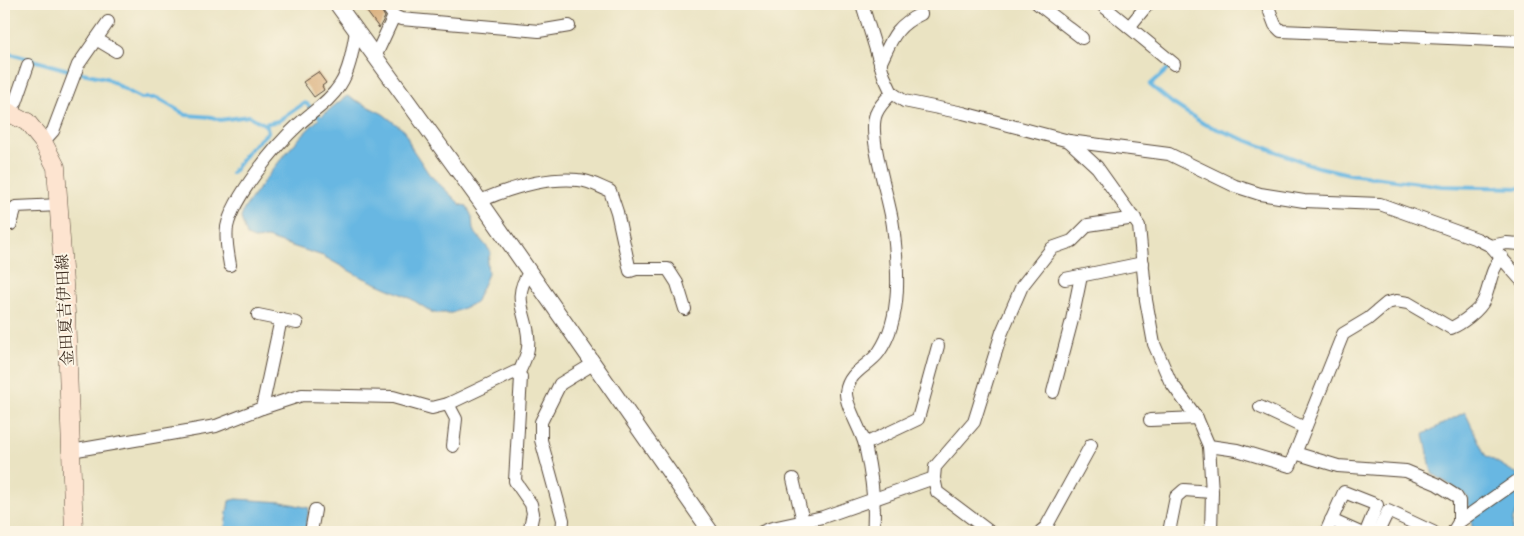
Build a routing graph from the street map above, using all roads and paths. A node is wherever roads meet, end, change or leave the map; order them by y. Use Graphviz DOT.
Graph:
graph roads {
  1 [pos="337,4"];
  2 [pos="385,4"];
  3 [pos="862,4"];
  4 [pos="1038,4"];
  5 [pos="1101,4"];
  6 [pos="1148,4"];
  7 [pos="1267,4"];
  8 [pos="1116,8"];
  9 [pos="921,14"];
  10 [pos="394,16"];
  11 [pos="108,22"];
  12 [pos="569,26"];
  13 [pos="1129,27"];
  14 [pos="356,31"];
  15 [pos="1082,38"];
  16 [pos="96,39"];
  17 [pos="1520,41"];
  18 [pos="116,51"];
  19 [pos="375,57"];
  20 [pos="880,64"];
  21 [pos="1174,64"];
  22 [pos="28,65"];
  23 [pos="892,93"];
  24 [pos="8,112"];
  25 [pos="1069,141"];
  26 [pos="43,142"];
  27 [pos="480,200"];
  28 [pos="60,205"];
  29 [pos="1135,218"];
  30 [pos="11,224"];
  31 [pos="1520,244"];
  32 [pos="1492,246"];
  33 [pos="1504,259"];
  34 [pos="1142,263"];
  35 [pos="1520,264"];
  36 [pos="230,265"];
  37 [pos="530,272"];
  38 [pos="1080,276"];
  39 [pos="1066,279"];
  40 [pos="1520,279"];
  41 [pos="685,309"];
  42 [pos="258,315"];
  43 [pos="280,319"];
  44 [pos="297,323"];
  45 [pos="938,346"];
  46 [pos="594,364"];
  47 [pos="518,375"];
  48 [pos="1053,392"];
  49 [pos="448,404"];
  50 [pos="1260,407"];
  51 [pos="262,408"];
  52 [pos="1197,418"];
  53 [pos="1150,420"];
  54 [pos="1305,428"];
  55 [pos="865,444"];
  56 [pos="1091,445"];
  57 [pos="453,446"];
  58 [pos="1209,446"];
  59 [pos="71,451"];
  60 [pos="1295,452"];
  61 [pos="934,478"];
  62 [pos="793,479"];
  63 [pos="1520,479"];
  64 [pos="1212,492"];
  65 [pos="873,500"];
  66 [pos="315,510"];
  67 [pos="803,521"];
  68 [pos="1459,524"];
  69 [pos="1329,526"];
  70 [pos="74,532"];
  71 [pos="311,532"];
  72 [pos="529,532"];
  73 [pos="562,532"];
  74 [pos="711,532"];
  75 [pos="762,532"];
  76 [pos="873,532"];
  77 [pos="990,532"];
  78 [pos="1040,532"];
  79 [pos="1169,532"];
  80 [pos="1211,532"];
  81 [pos="1358,532"];
  82 [pos="1366,532"];
  83 [pos="1378,532"];
  84 [pos="1433,532"];
  1 -- 14 [label="street"];
  2 -- 10 [label="street"];
  3 -- 20 [label="street"];
  4 -- 15 [label="street"];
  5 -- 8 [label="street"];
  6 -- 13 [label="street"];
  7 -- 17 [label="street"];
  8 -- 13 [label="street"];
  9 -- 20 [label="street"];
  10 -- 12 [label="street"];
  10 -- 19 [label="street"];
  11 -- 16 [label="street"];
  13 -- 21 [label="street"];
  14 -- 19 [label="street"];
  14 -- 36 [label="street"];
  16 -- 18 [label="street"];
  16 -- 26 [label="street"];
  19 -- 27 [label="street"];
  20 -- 23 [label="street"];
  22 -- 24 [label="street"];
  23 -- 25 [label="street"];
  23 -- 55 [label="street"];
  24 -- 26 [label="main road, 金田夏吉伊田線"];
  25 -- 29 [label="street"];
  25 -- 32 [label="street"];
  26 -- 28 [label="main road, 金田夏吉伊田線"];
  27 -- 37 [label="street"];
  27 -- 41 [label="street"];
  28 -- 30 [label="street"];
  28 -- 59 [label="main road, 金田夏吉伊田線"];
  29 -- 34 [label="street"];
  29 -- 61 [label="street"];
  31 -- 32 [label="street"];
  32 -- 33 [label="street"];
  33 -- 35 [label="street"];
  33 -- 40 [label="street"];
  33 -- 54 [label="street"];
  34 -- 38 [label="street"];
  34 -- 52 [label="street"];
  37 -- 46 [label="street"];
  37 -- 47 [label="street"];
  38 -- 39 [label="street"];
  38 -- 48 [label="street"];
  42 -- 43 [label="street"];
  43 -- 44 [label="street"];
  43 -- 51 [label="street"];
  45 -- 55 [label="street"];
  46 -- 73 [label="street"];
  46 -- 74 [label="street"];
  47 -- 49 [label="street"];
  47 -- 72 [label="street"];
  49 -- 51 [label="street"];
  49 -- 57 [label="street"];
  50 -- 54 [label="street"];
  51 -- 59 [label="street"];
  52 -- 53 [label="street"];
  52 -- 58 [label="street"];
  54 -- 60 [label="street"];
  55 -- 65 [label="street"];
  56 -- 78 [label="street"];
  58 -- 60 [label="street"];
  58 -- 64 [label="street"];
  59 -- 70 [label="main road, 金田夏吉伊田線"];
  60 -- 68 [label="street"];
  61 -- 65 [label="street"];
  61 -- 77 [label="street"];
  62 -- 67 [label="street"];
  63 -- 68 [label="street"];
  64 -- 79 [label="street"];
  64 -- 80 [label="street"];
  65 -- 67 [label="street"];
  65 -- 76 [label="street"];
  66 -- 71 [label="street"];
  67 -- 75 [label="street"];
  69 -- 81 [label="street"];
  69 -- 82 [label="street"];
  83 -- 84 [label="street"];
}
